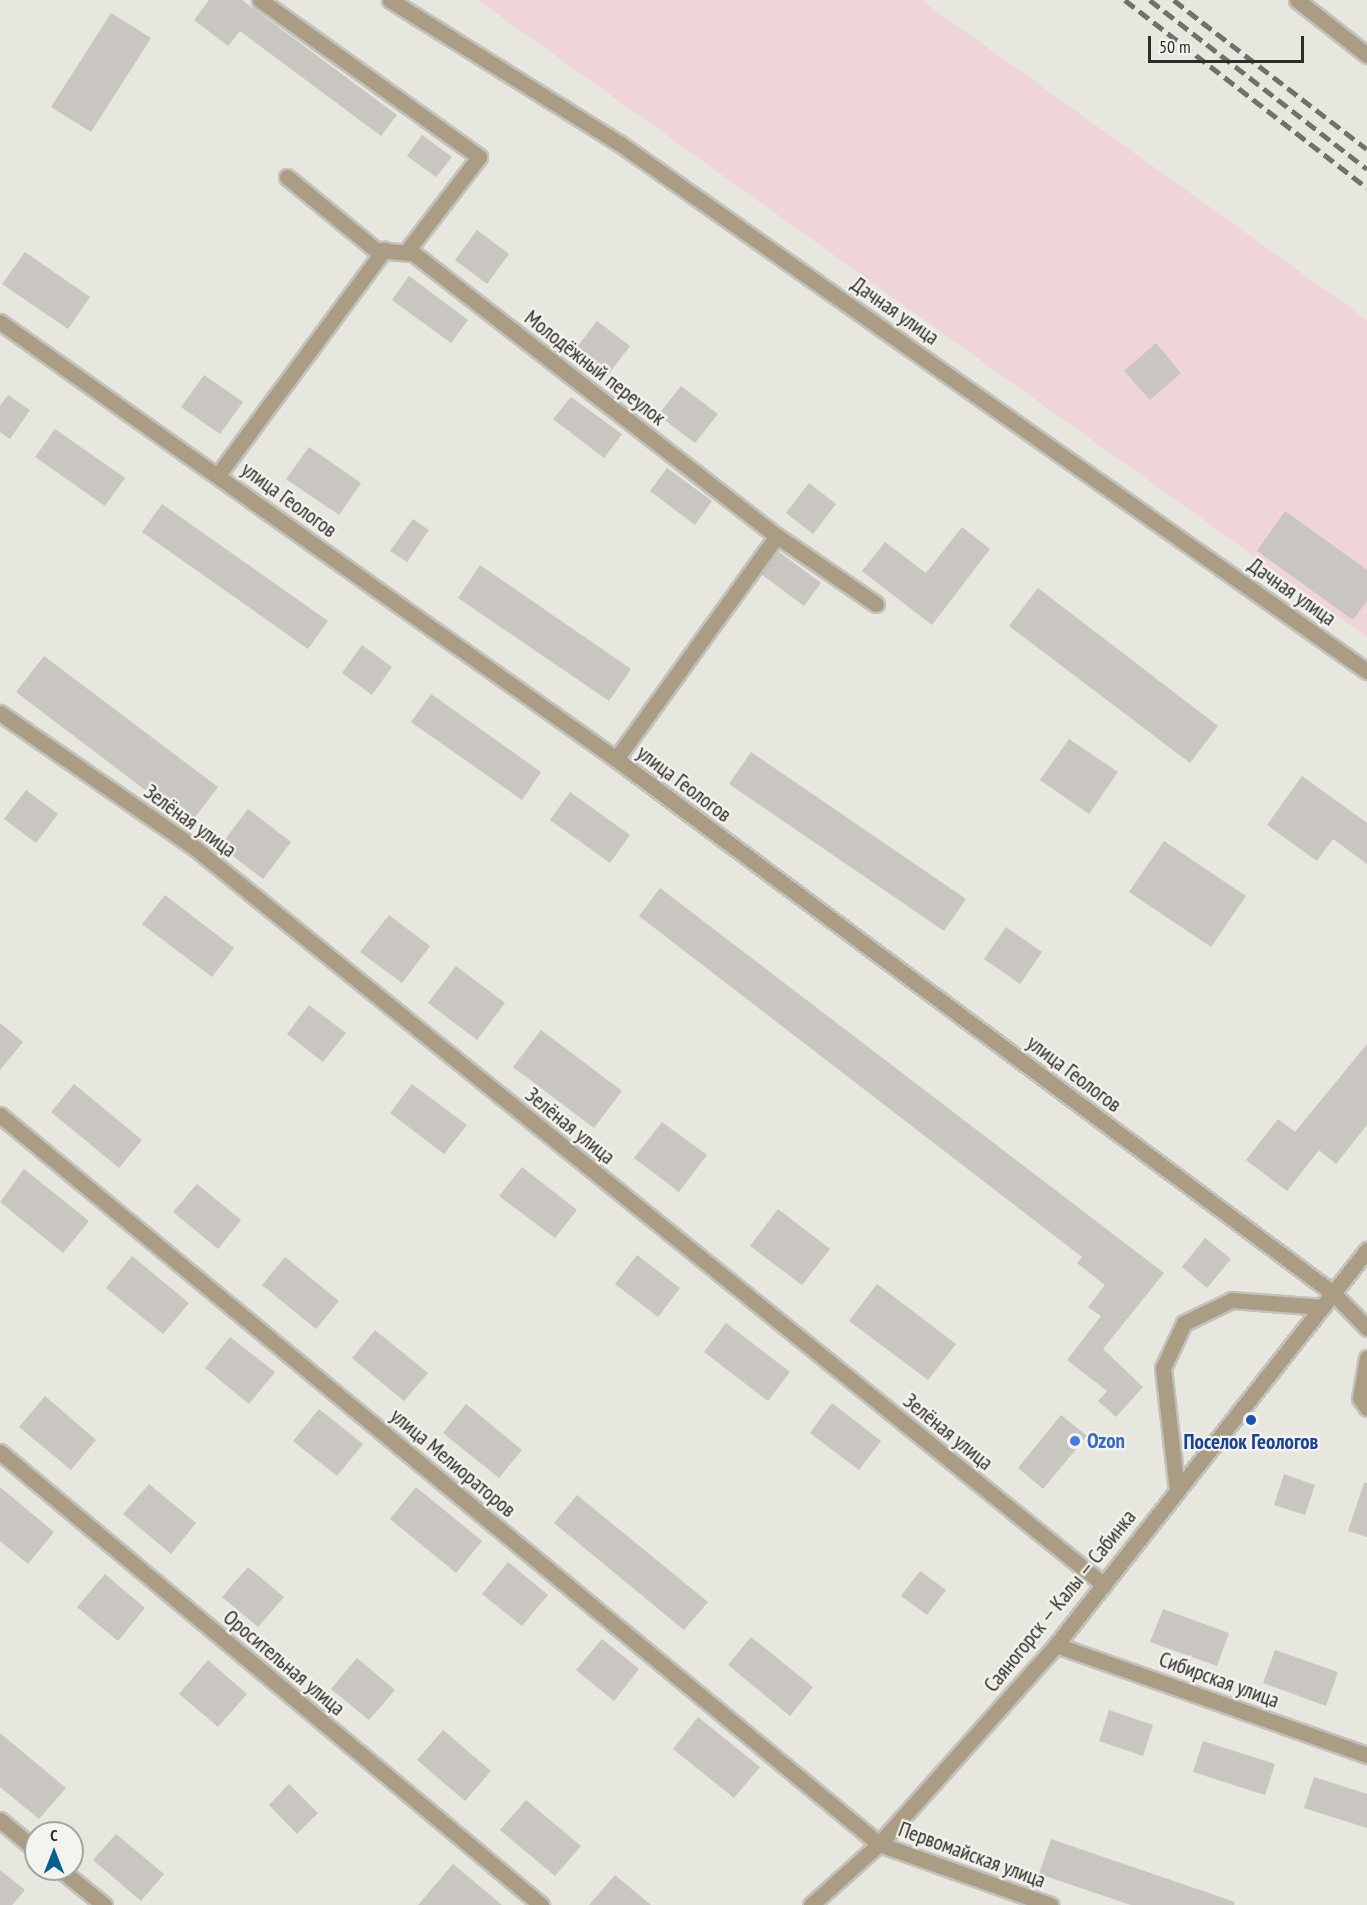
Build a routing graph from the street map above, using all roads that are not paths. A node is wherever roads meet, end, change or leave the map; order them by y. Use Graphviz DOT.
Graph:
graph roads {
  1 [pos="260,0"];
  2 [pos="390,0"];
  3 [pos="1297,0"];
  4 [pos="1367,54"];
  5 [pos="287,177"];
  6 [pos="384,250"];
  7 [pos="406,252"];
  8 [pos="0,322"];
  9 [pos="219,476"];
  10 [pos="777,536"];
  11 [pos="876,604"];
  12 [pos="1367,671"];
  13 [pos="0,713"];
  14 [pos="616,759"];
  15 [pos="0,1115"];
  16 [pos="1367,1250"];
  17 [pos="1333,1293"];
  18 [pos="1322,1307"];
  19 [pos="1367,1328"];
  20 [pos="1367,1358"];
  21 [pos="1367,1408"];
  22 [pos="0,1452"];
  23 [pos="1177,1491"];
  24 [pos="1104,1584"];
  25 [pos="1056,1645"];
  26 [pos="1367,1755"];
  27 [pos="0,1820"];
  28 [pos="24,1840"];
  29 [pos="879,1844"];
  30 [pos="75,1881"];
  31 [pos="104,1905"];
  32 [pos="541,1905"];
  33 [pos="811,1905"];
  34 [pos="1050,1905"];
  1 -- 7 [label="street"];
  2 -- 12 [label="street, Дачная улица"];
  3 -- 4 [label="street"];
  5 -- 6 [label="street"];
  6 -- 7 [label="street"];
  6 -- 9 [label="street"];
  7 -- 10 [label="street, Молодёжный переулок"];
  8 -- 9 [label="street, улица Геологов"];
  9 -- 14 [label="street, улица Геологов"];
  10 -- 11 [label="street, Молодёжный переулок"];
  10 -- 14 [label="street"];
  13 -- 24 [label="street, Зелёная улица"];
  14 -- 17 [label="street, улица Геологов"];
  15 -- 29 [label="street, улица Мелиораторов"];
  16 -- 17 [label="street, Саяногорск — Калы — Сабинка"];
  17 -- 18 [label="street, Саяногорск — Калы — Сабинка"];
  17 -- 19 [label="street, улица Геологов"];
  18 -- 23 [label="street, Саяногорск — Калы — Сабинка"];
  18 -- 23 [label="street"];
  20 -- 21 [label="street"];
  22 -- 32 [label="street, Оросительная улица"];
  23 -- 24 [label="street, Саяногорск — Калы — Сабинка"];
  24 -- 25 [label="street, Саяногорск — Калы — Сабинка"];
  25 -- 26 [label="street, Сибирская улица"];
  25 -- 29 [label="street, Саяногорск — Калы — Сабинка"];
  27 -- 28 [label="street"];
  29 -- 33 [label="street, Саяногорск — Калы — Сабинка"];
  29 -- 34 [label="street, Первомайская улица"];
  30 -- 31 [label="street"];
}
